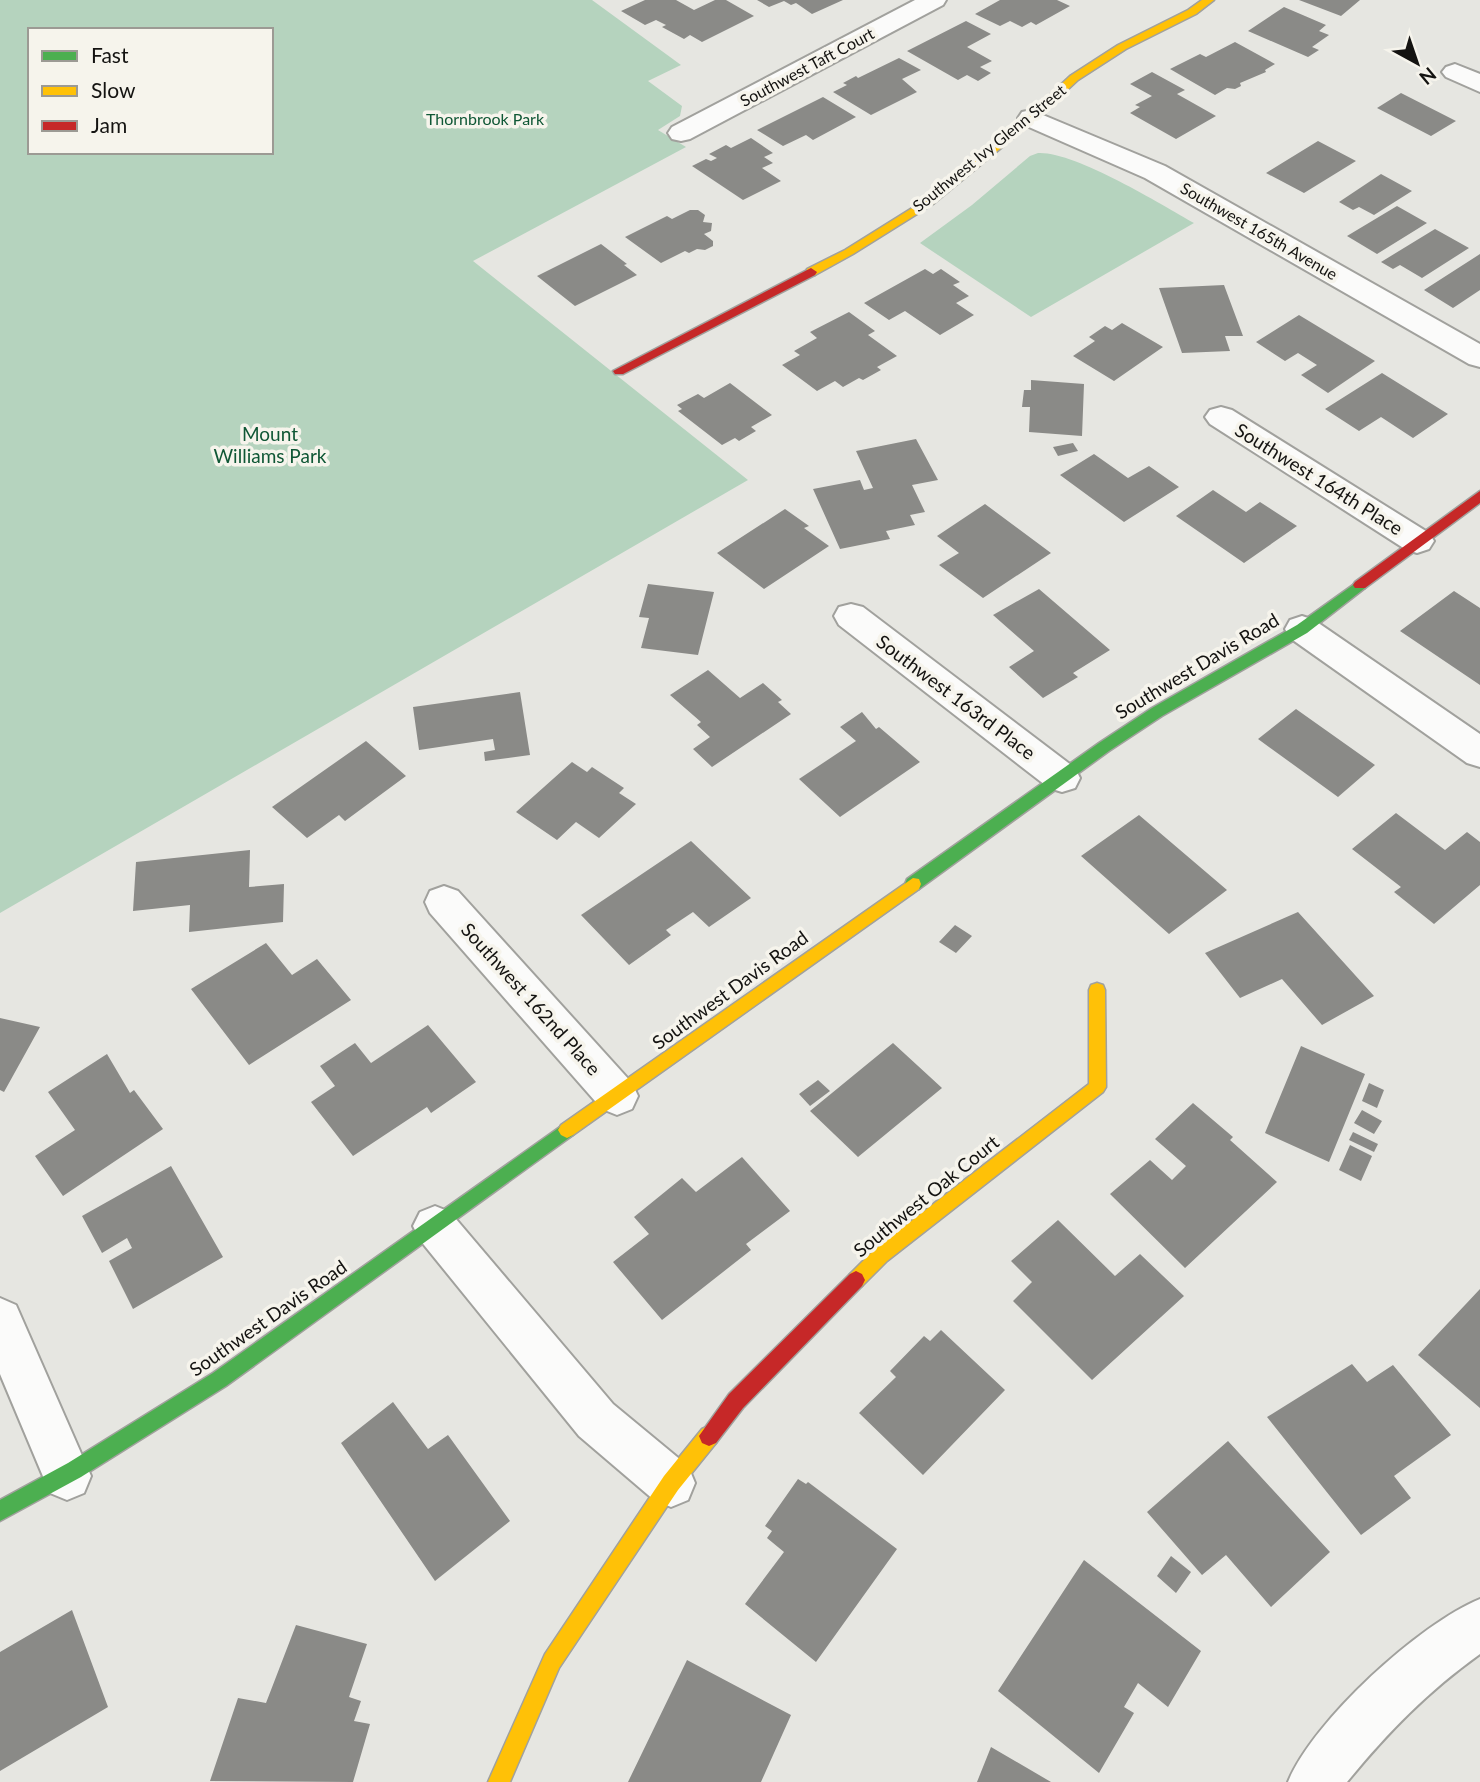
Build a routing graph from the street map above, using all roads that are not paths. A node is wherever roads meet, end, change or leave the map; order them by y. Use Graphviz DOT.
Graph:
graph roads {
  1 [pos="934,0"];
  2 [pos="1209,0"];
  3 [pos="1455,72"];
  4 [pos="1480,84"];
  5 [pos="1031,118"];
  6 [pos="681,133"];
  7 [pos="1480,358"];
  8 [pos="619,371"];
  9 [pos="1221,417"];
  10 [pos="1480,496"];
  11 [pos="1417,541"];
  12 [pos="851,616"];
  13 [pos="1302,629"];
  14 [pos="1480,753"];
  15 [pos="1062,778"];
  16 [pos="444,902"];
  17 [pos="1097,990"];
  18 [pos="617,1096"];
  19 [pos="435,1226"];
  20 [pos="0,1320"];
  21 [pos="67,1476"];
  22 [pos="671,1483"];
  23 [pos="0,1511"];
  24 [pos="1480,1624"];
  25 [pos="499,1782"];
  26 [pos="1314,1782"];
  1 -- 6 [label="street, Southwest Taft Court"];
  2 -- 5 [label="street, Southwest Ivy Glenn Street"];
  3 -- 4 [label="street"];
  5 -- 7 [label="street, Southwest 165th Avenue"];
  5 -- 8 [label="street, Southwest Ivy Glenn Street"];
  9 -- 11 [label="street, Southwest 164th Place"];
  10 -- 11 [label="street, Southwest Davis Road"];
  11 -- 13 [label="street, Southwest Davis Road"];
  12 -- 15 [label="street, Southwest 163rd Place"];
  13 -- 14 [label="street"];
  13 -- 15 [label="street, Southwest Davis Road"];
  15 -- 18 [label="street, Southwest Davis Road"];
  16 -- 18 [label="street, Southwest 162nd Place"];
  17 -- 22 [label="street, Southwest Oak Court"];
  18 -- 19 [label="street, Southwest Davis Road"];
  19 -- 21 [label="street, Southwest Davis Road"];
  19 -- 22 [label="street"];
  20 -- 21 [label="street"];
  21 -- 23 [label="street, Southwest Davis Road"];
  22 -- 25 [label="street"];
  24 -- 26 [label="street"];
}
